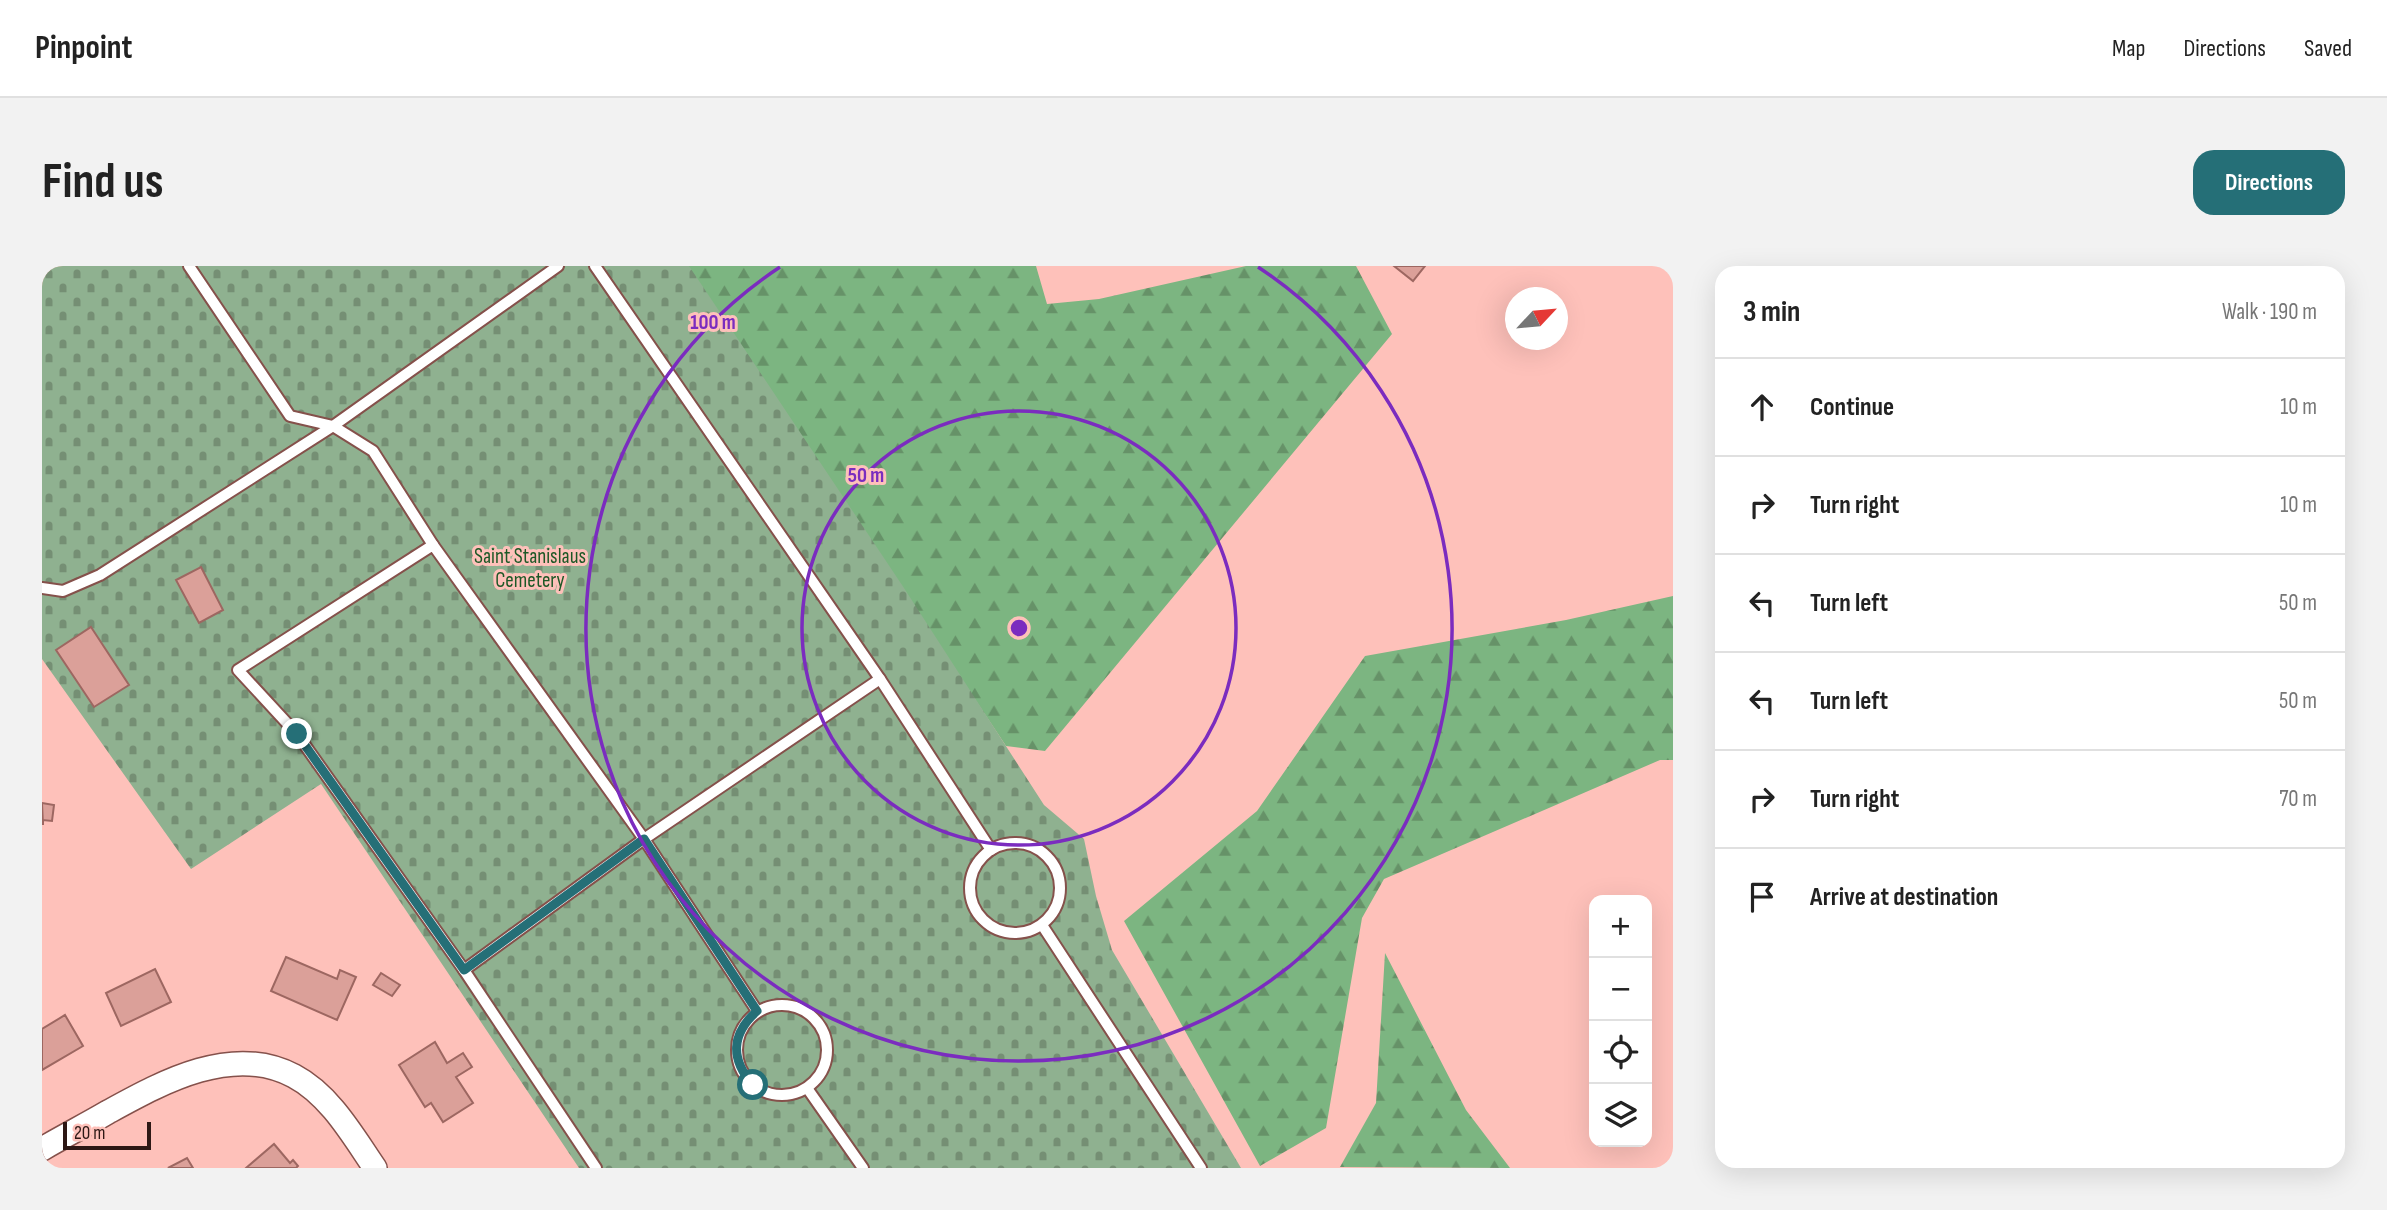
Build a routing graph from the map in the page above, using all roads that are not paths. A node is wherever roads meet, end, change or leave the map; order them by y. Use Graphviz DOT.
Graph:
graph roads {
  1 [pos="189,266"];
  2 [pos="558,266"];
  3 [pos="595,266"];
  4 [pos="333,426"];
  5 [pos="433,545"];
  6 [pos="42,589"];
  7 [pos="880,679"];
  8 [pos="644,839"];
  9 [pos="991,850"];
  10 [pos="1042,925"];
  11 [pos="464,970"];
  12 [pos="757,1011"];
  13 [pos="807,1088"];
  14 [pos="42,1149"];
  15 [pos="375,1168"];
  16 [pos="596,1168"];
  17 [pos="863,1168"];
  18 [pos="1201,1168"];
  1 -- 4 [label="lane"];
  2 -- 4 [label="lane"];
  3 -- 7 [label="lane"];
  4 -- 5 [label="lane"];
  4 -- 6 [label="lane"];
  5 -- 8 [label="lane"];
  5 -- 11 [label="lane"];
  7 -- 8 [label="lane"];
  7 -- 9 [label="lane"];
  8 -- 11 [label="lane"];
  8 -- 12 [label="lane"];
  9 -- 10 [label="lane"];
  9 -- 10 [label="lane"];
  10 -- 18 [label="lane"];
  11 -- 16 [label="lane"];
  12 -- 13 [label="lane"];
  12 -- 13 [label="lane"];
  13 -- 17 [label="lane"];
  14 -- 15 [label="street"];
}
